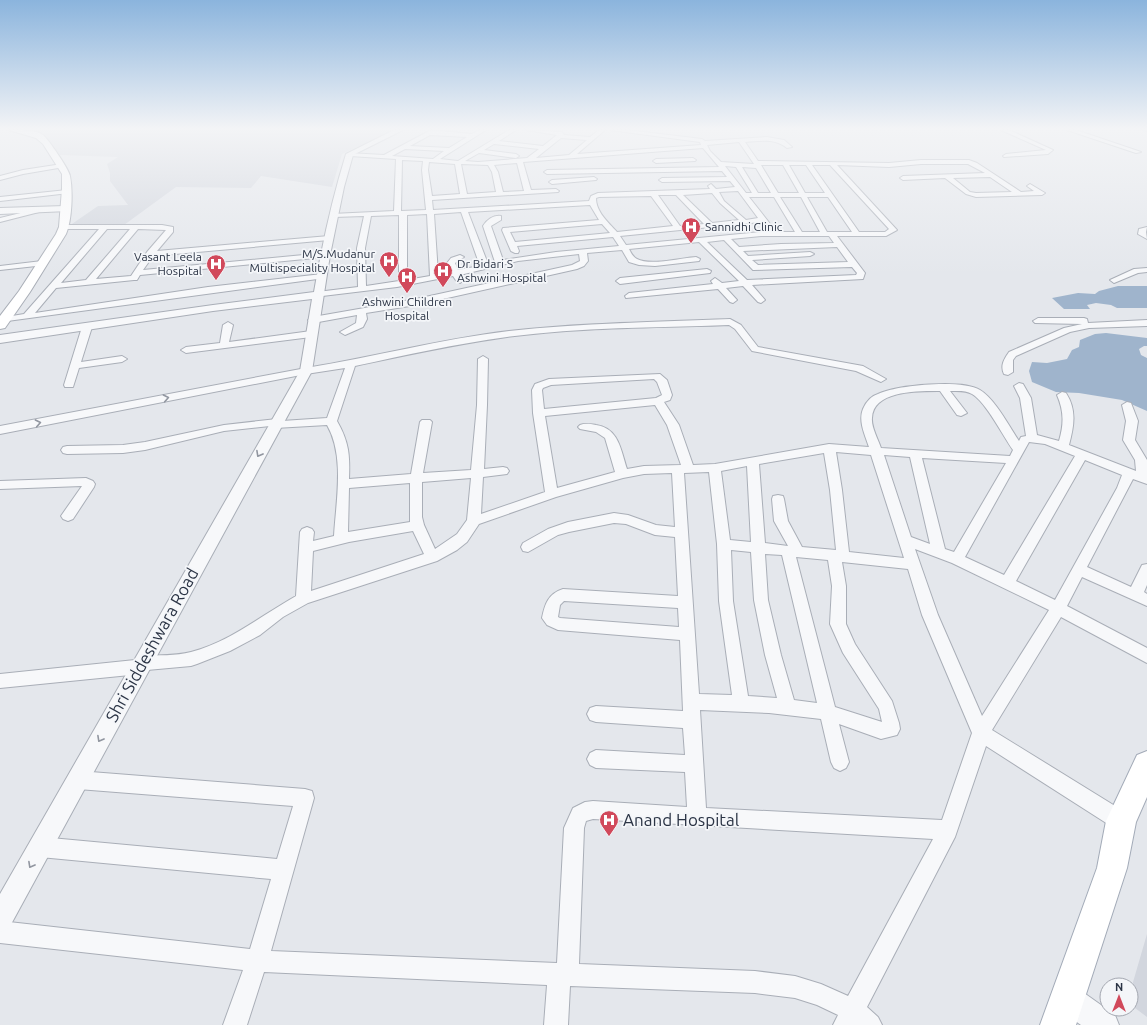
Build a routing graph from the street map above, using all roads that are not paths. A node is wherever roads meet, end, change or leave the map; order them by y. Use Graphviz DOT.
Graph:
graph roads {
  1 [pos="66,178"];
  2 [pos="344,178"];
  3 [pos="399,178"];
  4 [pos="426,178"];
  5 [pos="461,178"];
  6 [pos="496,178"];
  7 [pos="524,178"];
  8 [pos="550,178"];
  9 [pos="746,178"];
  10 [pos="766,178"];
  11 [pos="794,178"];
  12 [pos="818,178"];
  13 [pos="846,178"];
  14 [pos="903,178"];
  15 [pos="906,178"];
  16 [pos="946,178"];
  17 [pos="995,178"];
  18 [pos="602,179"];
  19 [pos="660,179"];
  20 [pos="731,179"];
  21 [pos="707,180"];
  22 [pos="552,182"];
  23 [pos="909,184"];
  24 [pos="984,186"];
  25 [pos="1030,186"];
  26 [pos="739,189"];
  27 [pos="556,191"];
  28 [pos="714,191"];
  29 [pos="67,192"];
  30 [pos="528,193"];
  31 [pos="666,193"];
  32 [pos="678,193"];
  33 [pos="500,194"];
  34 [pos="653,194"];
  35 [pos="776,194"];
  36 [pos="803,194"];
  37 [pos="1020,194"];
  38 [pos="756,195"];
  39 [pos="830,195"];
  40 [pos="996,195"];
  41 [pos="464,196"];
  42 [pos="429,198"];
  43 [pos="0,199"];
  44 [pos="742,199"];
  45 [pos="722,202"];
  46 [pos="593,203"];
  47 [pos="493,208"];
  48 [pos="65,209"];
  49 [pos="41,210"];
  50 [pos="464,210"];
  51 [pos="0,211"];
  52 [pos="430,212"];
  53 [pos="400,213"];
  54 [pos="368,214"];
  55 [pos="566,214"];
  56 [pos="334,215"];
  57 [pos="538,217"];
  58 [pos="498,218"];
  59 [pos="0,220"];
  60 [pos="764,220"];
  61 [pos="603,222"];
  62 [pos="745,222"];
  63 [pos="710,225"];
  64 [pos="64,227"];
  65 [pos="105,227"];
  66 [pos="136,227"];
  67 [pos="678,228"];
  68 [pos="1147,229"];
  69 [pos="506,230"];
  70 [pos="773,233"];
  71 [pos="799,233"];
  72 [pos="615,234"];
  73 [pos="828,234"];
  74 [pos="857,234"];
  75 [pos="1147,237"];
  76 [pos="329,238"];
  77 [pos="725,238"];
  78 [pos="701,240"];
  79 [pos="269,243"];
  80 [pos="512,244"];
  81 [pos="839,245"];
  82 [pos="623,248"];
  83 [pos="738,249"];
  84 [pos="688,250"];
  85 [pos="583,251"];
  86 [pos="845,252"];
  87 [pos="150,254"];
  88 [pos="325,255"];
  89 [pos="460,257"];
  90 [pos="746,258"];
  91 [pos="518,259"];
  92 [pos="42,263"];
  93 [pos="500,264"];
  94 [pos="855,264"];
  95 [pos="485,267"];
  96 [pos="0,268"];
  97 [pos="744,268"];
  98 [pos="1147,270"];
  99 [pos="707,271"];
  100 [pos="262,272"];
  101 [pos="455,274"];
  102 [pos="136,275"];
  103 [pos="322,276"];
  104 [pos="434,277"];
  105 [pos="1114,280"];
  106 [pos="620,281"];
  107 [pos="89,282"];
  108 [pos="403,283"];
  109 [pos="745,283"];
  110 [pos="55,286"];
  111 [pos="720,286"];
  112 [pos="362,289"];
  113 [pos="468,291"];
  114 [pos="125,295"];
  115 [pos="317,295"];
  116 [pos="629,296"];
  117 [pos="733,300"];
  118 [pos="760,300"];
  119 [pos="360,312"];
  120 [pos="27,316"];
  121 [pos="313,320"];
  122 [pos="1038,321"];
  123 [pos="2,322"];
  124 [pos="1147,323"];
  125 [pos="1102,324"];
  126 [pos="228,325"];
  127 [pos="87,327"];
  128 [pos="345,332"];
  129 [pos="311,334"];
  130 [pos="0,339"];
  131 [pos="224,345"];
  132 [pos="186,350"];
  133 [pos="122,359"];
  134 [pos="483,359"];
  135 [pos="351,364"];
  136 [pos="75,366"];
  137 [pos="306,371"];
  138 [pos="1008,372"];
  139 [pos="881,379"];
  140 [pos="70,385"];
  141 [pos="1019,386"];
  142 [pos="944,388"];
  143 [pos="1062,395"];
  144 [pos="658,401"];
  145 [pos="1127,405"];
  146 [pos="538,413"];
  147 [pos="961,413"];
  148 [pos="331,421"];
  149 [pos="426,422"];
  150 [pos="276,424"];
  151 [pos="584,427"];
  152 [pos="0,430"];
  153 [pos="1032,438"];
  154 [pos="1063,447"];
  155 [pos="829,448"];
  156 [pos="67,450"];
  157 [pos="877,452"];
  158 [pos="915,454"];
  159 [pos="1082,454"];
  160 [pos="1016,455"];
  161 [pos="753,462"];
  162 [pos="683,468"];
  163 [pos="714,468"];
  164 [pos="503,471"];
  165 [pos="477,473"];
  166 [pos="622,474"];
  167 [pos="1139,477"];
  168 [pos="416,478"];
  169 [pos="344,484"];
  170 [pos="0,485"];
  171 [pos="552,494"];
  172 [pos="778,499"];
  173 [pos="68,516"];
  174 [pos="474,521"];
  175 [pos="417,525"];
  176 [pos="307,532"];
  177 [pos="681,533"];
  178 [pos="341,538"];
  179 [pos="905,540"];
  180 [pos="724,544"];
  181 [pos="528,547"];
  182 [pos="306,548"];
  183 [pos="758,548"];
  184 [pos="793,551"];
  185 [pos="939,552"];
  186 [pos="432,556"];
  187 [pos="838,556"];
  188 [pos="957,559"];
  189 [pos="912,564"];
  190 [pos="1147,569"];
  191 [pos="1079,570"];
  192 [pos="1007,583"];
  193 [pos="1141,598"];
  194 [pos="303,599"];
  195 [pos="684,602"];
  196 [pos="1058,608"];
  197 [pos="686,634"];
  198 [pos="1147,656"];
  199 [pos="141,665"];
  200 [pos="0,681"];
  201 [pos="690,702"];
  202 [pos="741,703"];
  203 [pos="788,706"];
  204 [pos="827,712"];
  205 [pos="596,714"];
  206 [pos="691,720"];
  207 [pos="981,733"];
  208 [pos="596,759"];
  209 [pos="840,762"];
  210 [pos="693,764"];
  211 [pos="1147,765"];
  212 [pos="78,780"];
  213 [pos="697,817"];
  214 [pos="1121,821"];
  215 [pos="948,830"];
  216 [pos="40,847"];
  217 [pos="284,870"];
  218 [pos="0,920"];
  219 [pos="0,932"];
  220 [pos="257,960"];
  221 [pos="563,975"];
  222 [pos="1063,1011"];
  223 [pos="856,1020"];
  224 [pos="235,1025"];
  225 [pos="556,1025"];
  226 [pos="1105,1025"];
  1 -- 29 [label="main road"];
  2 -- 56 [label="street"];
  3 -- 53 [label="street"];
  4 -- 42 [label="street"];
  5 -- 41 [label="street"];
  6 -- 33 [label="street"];
  7 -- 30 [label="street"];
  8 -- 22 [label="street"];
  9 -- 38 [label="street"];
  10 -- 35 [label="street"];
  11 -- 36 [label="street"];
  12 -- 39 [label="street"];
  13 -- 74 [label="street"];
  14 -- 15 [label="street"];
  14 -- 23 [label="street"];
  16 -- 40 [label="street"];
  17 -- 37 [label="street"];
  18 -- 22 [label="street"];
  19 -- 21 [label="street"];
  19 -- 31 [label="street"];
  20 -- 21 [label="street"];
  20 -- 26 [label="street"];
  21 -- 28 [label="street"];
  22 -- 27 [label="street"];
  24 -- 40 [label="street"];
  25 -- 37 [label="street"];
  26 -- 28 [label="street"];
  26 -- 44 [label="street"];
  27 -- 30 [label="street"];
  27 -- 55 [label="street"];
  28 -- 32 [label="street"];
  28 -- 45 [label="street"];
  29 -- 43 [label="street"];
  29 -- 48 [label="main road"];
  30 -- 33 [label="street"];
  31 -- 32 [label="street"];
  31 -- 34 [label="street"];
  32 -- 63 [label="street"];
  33 -- 41 [label="street"];
  34 -- 46 [label="street"];
  34 -- 67 [label="street"];
  35 -- 36 [label="street"];
  35 -- 38 [label="street"];
  35 -- 71 [label="street"];
  36 -- 39 [label="street"];
  36 -- 73 [label="street"];
  37 -- 40 [label="street"];
  38 -- 44 [label="street"];
  39 -- 74 [label="street"];
  41 -- 42 [label="street"];
  42 -- 52 [label="street"];
  44 -- 45 [label="street"];
  44 -- 60 [label="street"];
  45 -- 62 [label="street"];
  46 -- 55 [label="street"];
  46 -- 61 [label="street"];
  47 -- 50 [label="street"];
  47 -- 57 [label="street"];
  47 -- 58 [label="street"];
  48 -- 49 [label="street"];
  48 -- 64 [label="main road"];
  49 -- 51 [label="street"];
  49 -- 59 [label="street"];
  50 -- 52 [label="street"];
  50 -- 95 [label="street"];
  52 -- 53 [label="street"];
  52 -- 104 [label="street"];
  53 -- 54 [label="street"];
  53 -- 108 [label="street"];
  54 -- 56 [label="street"];
  54 -- 112 [label="street"];
  55 -- 57 [label="street"];
  55 -- 57 [label="street"];
  55 -- 61 [label="street"];
  56 -- 76 [label="street"];
  57 -- 69 [label="street"];
  58 -- 69 [label="street"];
  58 -- 93 [label="street"];
  60 -- 62 [label="street"];
  60 -- 70 [label="street"];
  61 -- 72 [label="street"];
  62 -- 63 [label="street"];
  63 -- 67 [label="street"];
  64 -- 65 [label="street"];
  64 -- 92 [label="main road"];
  65 -- 66 [label="street"];
  65 -- 110 [label="street"];
  66 -- 87 [label="street"];
  66 -- 107 [label="street"];
  67 -- 72 [label="street"];
  68 -- 75 [label="street"];
  69 -- 80 [label="street"];
  70 -- 71 [label="street"];
  70 -- 77 [label="street"];
  71 -- 73 [label="street"];
  72 -- 80 [label="street"];
  72 -- 82 [label="street"];
  73 -- 74 [label="street"];
  73 -- 81 [label="street"];
  76 -- 79 [label="street"];
  76 -- 88 [label="street"];
  77 -- 78 [label="street"];
  77 -- 83 [label="street"];
  78 -- 84 [label="street"];
  78 -- 97 [label="street"];
  79 -- 87 [label="street"];
  79 -- 100 [label="street"];
  80 -- 91 [label="street"];
  81 -- 83 [label="street"];
  81 -- 86 [label="street"];
  82 -- 84 [label="street"];
  82 -- 84 [label="street"];
  82 -- 85 [label="street"];
  83 -- 90 [label="street"];
  84 -- 99 [label="street"];
  85 -- 91 [label="street"];
  85 -- 113 [label="street"];
  86 -- 90 [label="street"];
  86 -- 94 [label="street"];
  87 -- 102 [label="street"];
  88 -- 100 [label="street"];
  88 -- 103 [label="street"];
  89 -- 101 [label="street"];
  90 -- 97 [label="street"];
  91 -- 93 [label="street"];
  92 -- 96 [label="street"];
  92 -- 123 [label="main road"];
  93 -- 95 [label="street"];
  94 -- 97 [label="street"];
  94 -- 109 [label="street"];
  95 -- 101 [label="street"];
  97 -- 109 [label="street"];
  98 -- 105 [label="street"];
  99 -- 106 [label="street"];
  99 -- 111 [label="street"];
  100 -- 102 [label="street"];
  100 -- 103 [label="street"];
  100 -- 114 [label="street"];
  101 -- 104 [label="street"];
  101 -- 113 [label="street"];
  102 -- 107 [label="street"];
  102 -- 114 [label="street"];
  103 -- 115 [label="street"];
  104 -- 108 [label="street"];
  107 -- 110 [label="street"];
  108 -- 112 [label="street"];
  109 -- 111 [label="street"];
  109 -- 118 [label="street"];
  110 -- 120 [label="street"];
  111 -- 116 [label="street"];
  111 -- 117 [label="street"];
  112 -- 115 [label="street"];
  113 -- 119 [label="street"];
  114 -- 120 [label="street"];
  115 -- 121 [label="street"];
  115 -- 127 [label="street"];
  119 -- 121 [label="street"];
  119 -- 128 [label="street"];
  120 -- 123 [label="street"];
  121 -- 129 [label="street"];
  122 -- 125 [label="street"];
  124 -- 125 [label="street"];
  125 -- 138 [label="street"];
  126 -- 131 [label="street"];
  127 -- 130 [label="street"];
  127 -- 136 [label="street"];
  129 -- 131 [label="street"];
  129 -- 137 [label="street"];
  131 -- 132 [label="street"];
  133 -- 136 [label="street"];
  134 -- 165 [label="street"];
  135 -- 137 [label="street"];
  135 -- 139 [label="street"];
  135 -- 148 [label="street"];
  136 -- 140 [label="street"];
  137 -- 150 [label="street, Shri Siddeshwara Road"];
  152 -- 137 [label="street, one-way"];
  141 -- 153 [label="street"];
  142 -- 147 [label="street"];
  142 -- 157 [label="street"];
  142 -- 160 [label="street"];
  143 -- 154 [label="street"];
  144 -- 146 [label="street"];
  144 -- 146 [label="street"];
  144 -- 162 [label="street"];
  145 -- 167 [label="street"];
  146 -- 171 [label="street"];
  148 -- 150 [label="street"];
  148 -- 169 [label="street"];
  149 -- 168 [label="street"];
  150 -- 156 [label="street"];
  150 -- 199 [label="street, Shri Siddeshwara Road, one-way"];
  151 -- 166 [label="street"];
  153 -- 154 [label="street"];
  153 -- 160 [label="street"];
  154 -- 159 [label="street"];
  155 -- 157 [label="street"];
  155 -- 161 [label="street"];
  155 -- 187 [label="street"];
  157 -- 158 [label="street"];
  157 -- 179 [label="street"];
  158 -- 160 [label="street"];
  158 -- 185 [label="street"];
  159 -- 167 [label="street"];
  159 -- 192 [label="street"];
  160 -- 188 [label="street"];
  161 -- 163 [label="street"];
  161 -- 183 [label="street"];
  162 -- 163 [label="street"];
  162 -- 166 [label="street"];
  162 -- 177 [label="street"];
  163 -- 180 [label="street"];
  164 -- 165 [label="street"];
  165 -- 168 [label="street"];
  165 -- 174 [label="street"];
  166 -- 171 [label="street"];
  167 -- 191 [label="street"];
  168 -- 169 [label="street"];
  168 -- 175 [label="street"];
  169 -- 178 [label="street"];
  170 -- 173 [label="street"];
  171 -- 174 [label="street"];
  172 -- 184 [label="street"];
  174 -- 186 [label="street"];
  175 -- 178 [label="street"];
  175 -- 186 [label="street"];
  176 -- 182 [label="street"];
  177 -- 181 [label="street"];
  177 -- 195 [label="street"];
  178 -- 182 [label="street"];
  179 -- 185 [label="street"];
  179 -- 189 [label="street"];
  180 -- 183 [label="street"];
  180 -- 202 [label="street"];
  182 -- 194 [label="street"];
  183 -- 184 [label="street"];
  183 -- 203 [label="street"];
  184 -- 187 [label="street"];
  184 -- 204 [label="street"];
  185 -- 188 [label="street"];
  186 -- 194 [label="street"];
  187 -- 189 [label="street"];
  187 -- 204 [label="street"];
  188 -- 192 [label="street"];
  189 -- 207 [label="street"];
  190 -- 193 [label="street"];
  191 -- 193 [label="street"];
  191 -- 196 [label="street"];
  192 -- 196 [label="street"];
  194 -- 199 [label="street"];
  195 -- 197 [label="street"];
  195 -- 197 [label="street"];
  196 -- 198 [label="street"];
  196 -- 207 [label="street"];
  197 -- 201 [label="street"];
  199 -- 200 [label="street"];
  199 -- 212 [label="street, Shri Siddeshwara Road, one-way"];
  201 -- 202 [label="street"];
  201 -- 206 [label="street"];
  202 -- 203 [label="street"];
  203 -- 204 [label="street"];
  204 -- 209 [label="street"];
  205 -- 206 [label="street"];
  206 -- 210 [label="street"];
  207 -- 214 [label="street"];
  207 -- 215 [label="street"];
  208 -- 210 [label="street"];
  210 -- 213 [label="street"];
  211 -- 214 [label="main road"];
  212 -- 216 [label="street, Shri Siddeshwara Road"];
  212 -- 217 [label="street"];
  213 -- 215 [label="street"];
  213 -- 221 [label="street"];
  214 -- 222 [label="main road"];
  215 -- 223 [label="street"];
  216 -- 217 [label="street"];
  216 -- 218 [label="street, Shri Siddeshwara Road, one-way"];
  217 -- 220 [label="street"];
  219 -- 220 [label="street"];
  220 -- 221 [label="street"];
  220 -- 224 [label="street"];
  221 -- 223 [label="street"];
  221 -- 225 [label="street"];
  222 -- 226 [label="street"];
}
